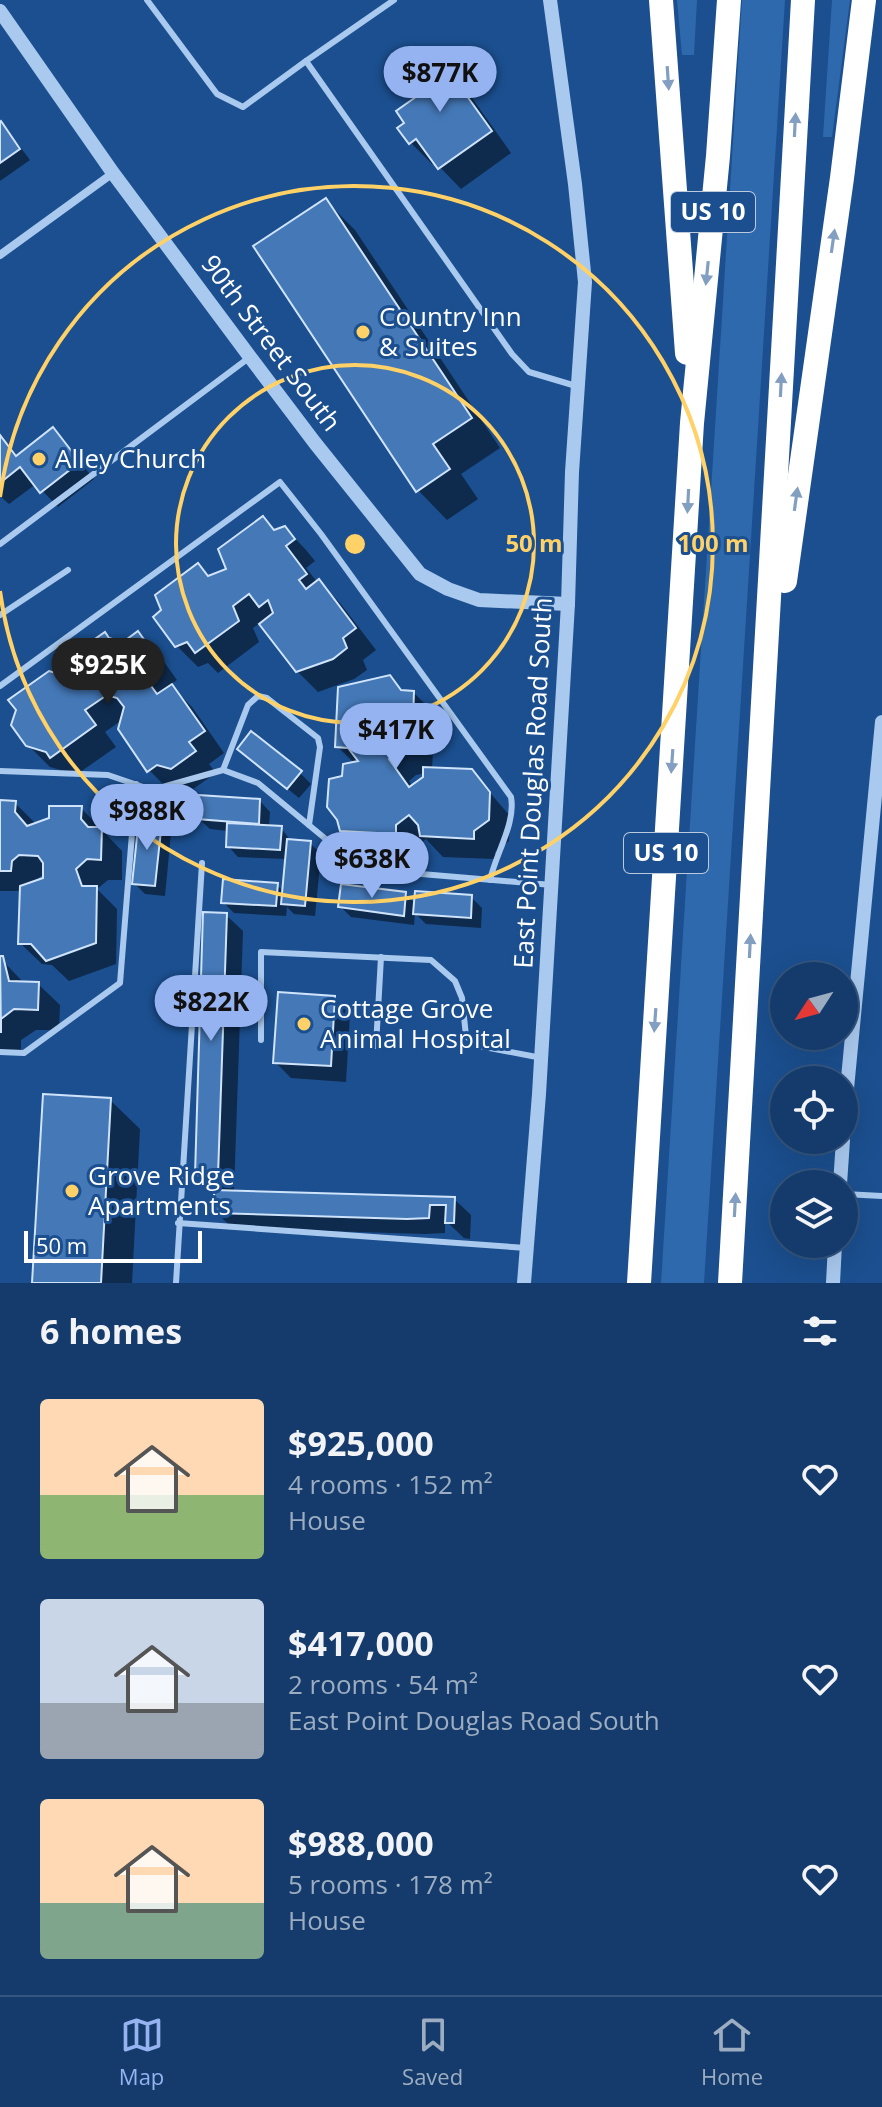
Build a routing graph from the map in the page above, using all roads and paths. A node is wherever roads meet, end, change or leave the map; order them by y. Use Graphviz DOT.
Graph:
graph roads {
  1 [pos="147,0"];
  2 [pos="394,0"];
  3 [pos="550,0"];
  4 [pos="661,0"];
  5 [pos="729,0"];
  6 [pos="803,0"];
  7 [pos="864,0"];
  8 [pos="0,11"];
  9 [pos="306,61"];
  10 [pos="113,173"];
  11 [pos="0,255"];
  12 [pos="250,357"];
  13 [pos="579,387"];
  14 [pos="692,423"];
  15 [pos="0,544"];
  16 [pos="68,570"];
  17 [pos="568,604"];
  18 [pos="0,615"];
  19 [pos="0,686"];
  20 [pos="882,722"];
  21 [pos="762,742"];
  22 [pos="223,770"];
  23 [pos="0,771"];
  24 [pos="136,784"];
  25 [pos="309,825"];
  26 [pos="877,831"];
  27 [pos="202,863"];
  28 [pos="875,873"];
  29 [pos="490,880"];
  30 [pos="552,885"];
  31 [pos="381,957"];
  32 [pos="261,1040"];
  33 [pos="376,1046"];
  34 [pos="0,1052"];
  35 [pos="542,1058"];
  36 [pos="851,1066"];
  37 [pos="858,1195"];
  38 [pos="882,1196"];
  39 [pos="178,1223"];
  40 [pos="527,1248"];
  41 [pos="834,1258"];
  42 [pos="176,1283"];
  43 [pos="524,1283"];
  44 [pos="639,1283"];
  45 [pos="730,1283"];
  46 [pos="833,1283"];
  1 -- 9 [label="lane"];
  2 -- 9 [label="lane"];
  3 -- 13 [label="street, East Point Douglas Road South"];
  4 -- 14 [label="highway, one-way"];
  5 -- 14 [label="highway, US 10, one-way"];
  21 -- 6 [label="highway, US 10, one-way"];
  21 -- 7 [label="highway, one-way"];
  8 -- 10 [label="street, 90th Street South"];
  9 -- 13 [label="lane"];
  10 -- 11 [label="street"];
  10 -- 12 [label="street, 90th Street South"];
  12 -- 15 [label="lane"];
  12 -- 17 [label="street, 90th Street South"];
  13 -- 17 [label="street, East Point Douglas Road South"];
  14 -- 44 [label="highway, US 10, one-way"];
  16 -- 18 [label="lane"];
  17 -- 30 [label="street, East Point Douglas Road South"];
  19 -- 29 [label="lane"];
  20 -- 26 [label="street"];
  45 -- 21 [label="highway, US 10, one-way"];
  22 -- 24 [label="lane"];
  22 -- 25 [label="lane"];
  22 -- 25 [label="lane"];
  23 -- 24 [label="lane"];
  24 -- 34 [label="lane"];
  25 -- 29 [label="lane"];
  26 -- 28 [label="street"];
  27 -- 39 [label="lane"];
  28 -- 36 [label="street"];
  29 -- 30 [label="lane"];
  30 -- 35 [label="street, East Point Douglas Road South"];
  31 -- 32 [label="lane"];
  31 -- 33 [label="lane"];
  31 -- 35 [label="lane"];
  35 -- 40 [label="street, East Point Douglas Road South"];
  37 -- 38 [label="lane"];
  39 -- 40 [label="lane"];
  39 -- 42 [label="lane"];
  40 -- 43 [label="street, East Point Douglas Road South"];
  41 -- 46 [label="street"];
}
